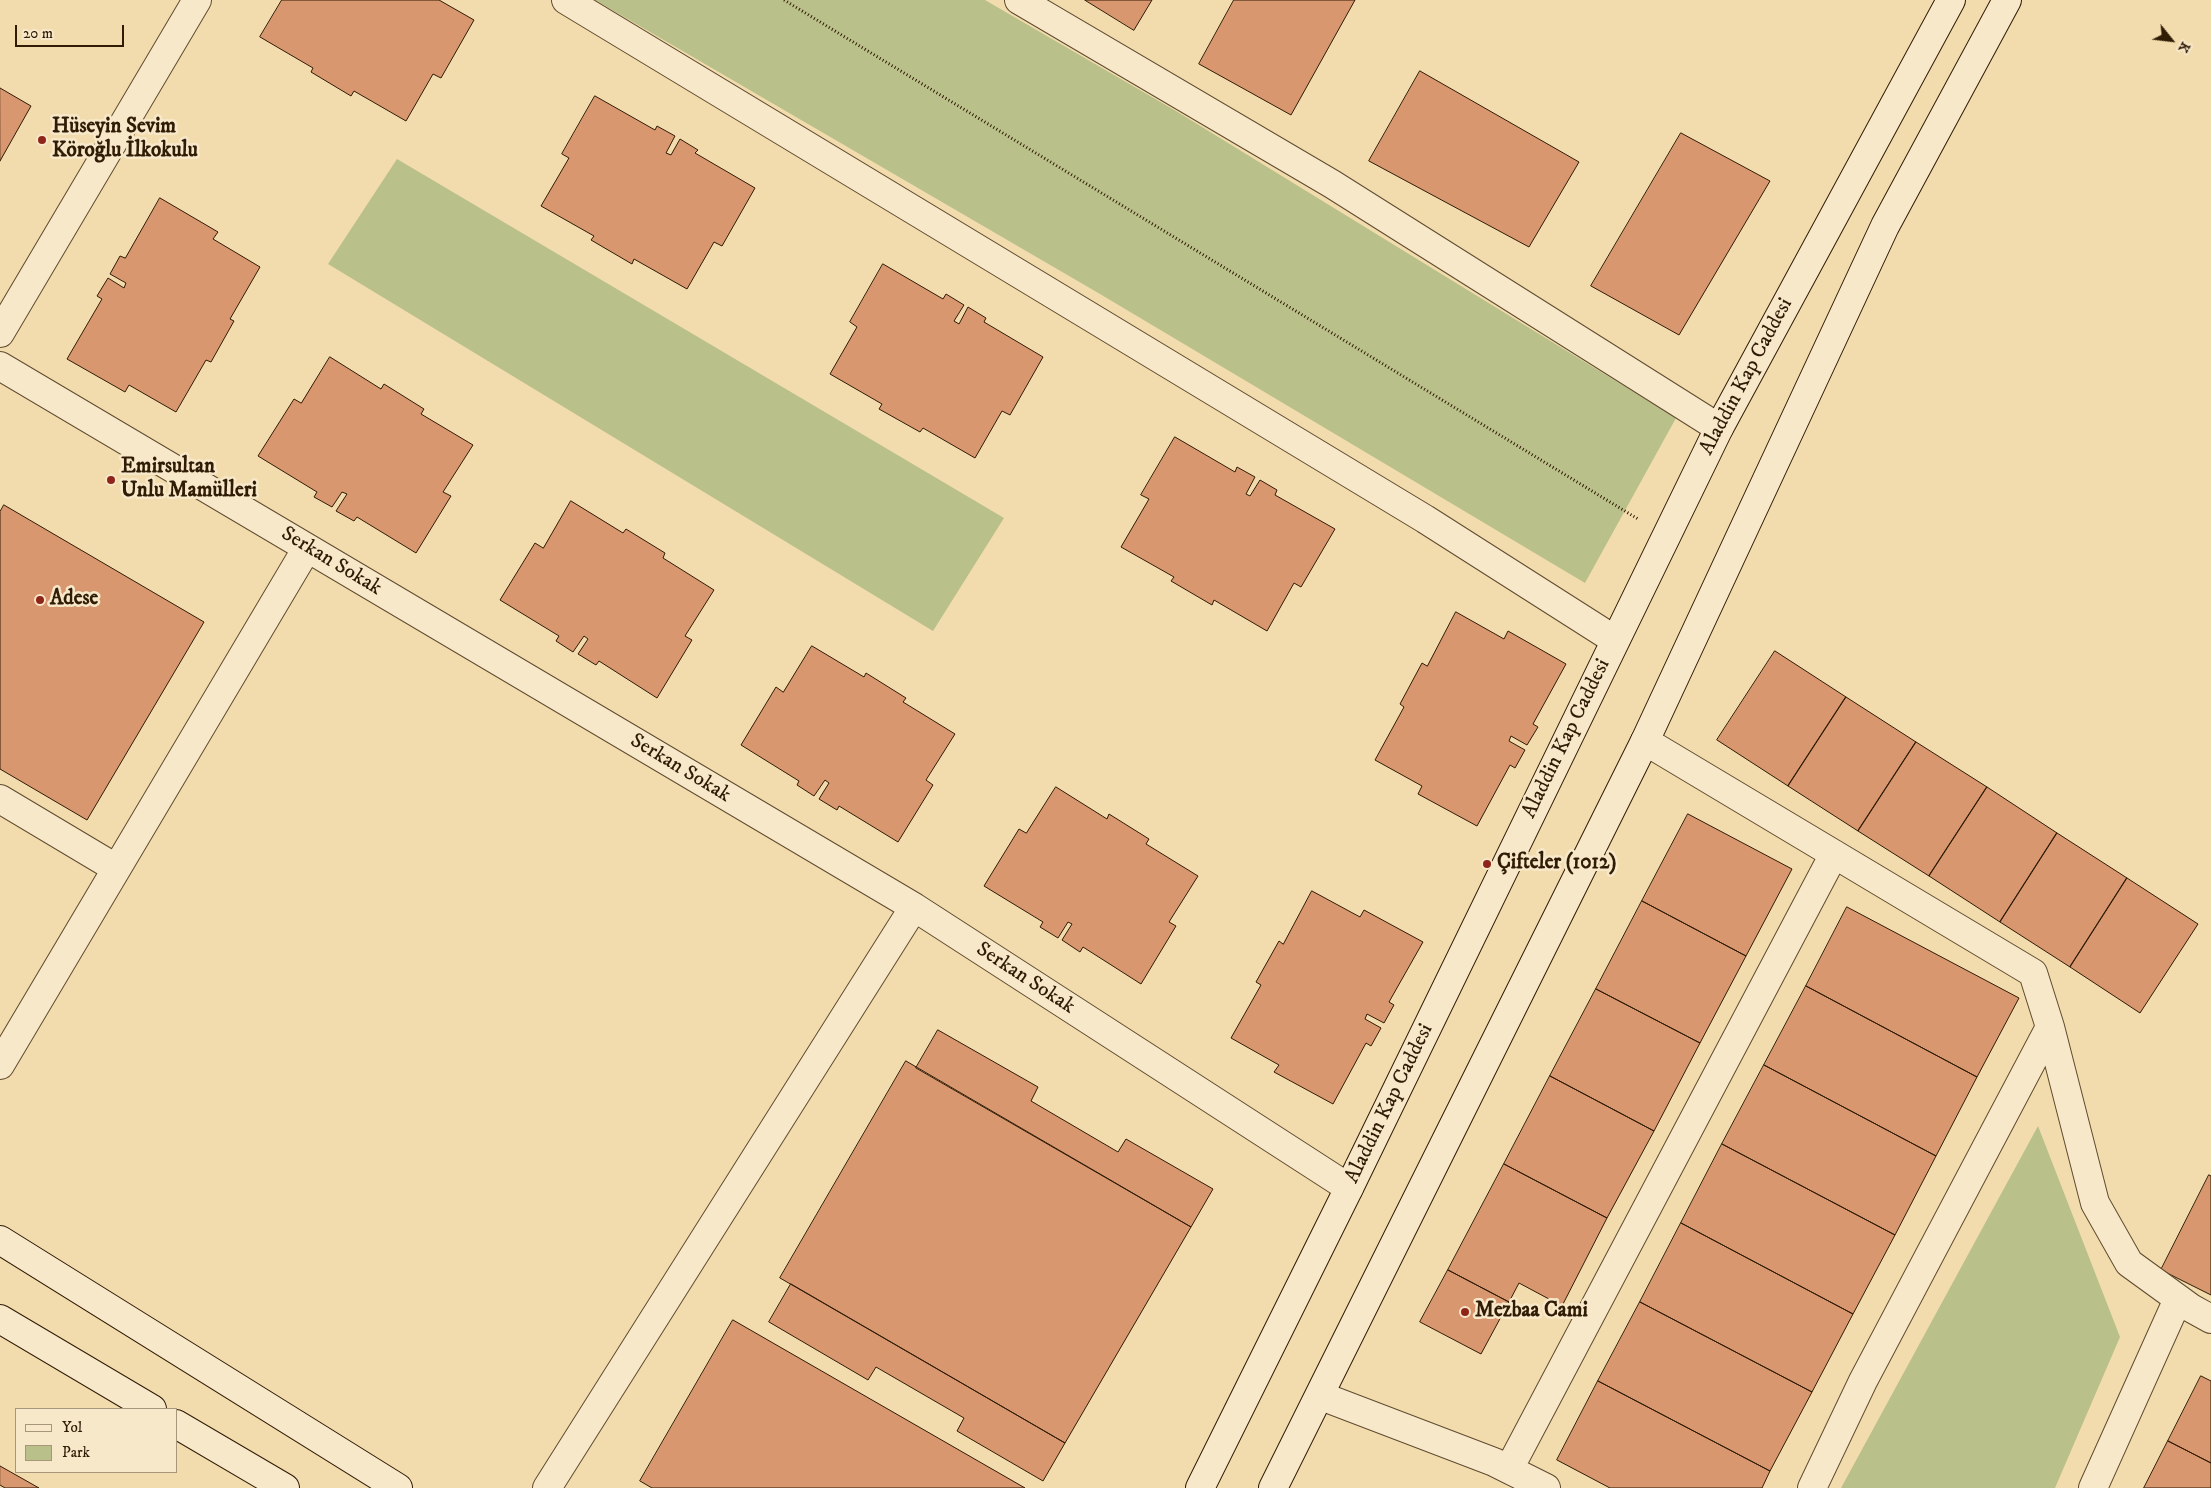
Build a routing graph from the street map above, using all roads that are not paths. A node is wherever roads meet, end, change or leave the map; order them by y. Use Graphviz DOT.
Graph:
graph roads {
  1 [pos="197,0"];
  2 [pos="566,0"];
  3 [pos="1019,0"];
  4 [pos="1951,0"];
  5 [pos="2007,0"];
  6 [pos="0,333"];
  7 [pos="0,366"];
  8 [pos="1719,428"];
  9 [pos="307,548"];
  10 [pos="1615,640"];
  11 [pos="1645,742"];
  12 [pos="0,799"];
  13 [pos="1834,854"];
  14 [pos="114,867"];
  15 [pos="914,907"];
  16 [pos="2050,1027"];
  17 [pos="0,1058"];
  18 [pos="0,1065"];
  19 [pos="1349,1188"];
  20 [pos="0,1240"];
  21 [pos="2178,1299"];
  22 [pos="0,1319"];
  23 [pos="2211,1319"];
  24 [pos="1321,1396"];
  25 [pos="150,1408"];
  26 [pos="178,1425"];
  27 [pos="1509,1469"];
  28 [pos="285,1488"];
  29 [pos="398,1488"];
  30 [pos="546,1488"];
  31 [pos="1200,1488"];
  32 [pos="1273,1488"];
  33 [pos="1546,1488"];
  34 [pos="1812,1488"];
  35 [pos="2093,1488"];
  1 -- 6 [label="street"];
  2 -- 10 [label="street"];
  3 -- 8 [label="street"];
  4 -- 8 [label="street, Aladdin Kap Caddesi"];
  5 -- 11 [label="street"];
  7 -- 9 [label="street, Serkan Sokak"];
  8 -- 10 [label="street, Aladdin Kap Caddesi"];
  9 -- 14 [label="street"];
  9 -- 15 [label="street, Serkan Sokak"];
  9 -- 18 [label="street"];
  10 -- 19 [label="street, Aladdin Kap Caddesi"];
  11 -- 13 [label="street"];
  11 -- 24 [label="street"];
  12 -- 14 [label="street"];
  13 -- 16 [label="street"];
  13 -- 27 [label="street"];
  14 -- 17 [label="street"];
  15 -- 19 [label="street, Serkan Sokak"];
  15 -- 30 [label="street"];
  16 -- 21 [label="street"];
  16 -- 34 [label="street"];
  19 -- 31 [label="street, Aladdin Kap Caddesi"];
  20 -- 29 [label="street"];
  21 -- 23 [label="street"];
  21 -- 35 [label="street"];
  22 -- 25 [label="street"];
  24 -- 27 [label="street"];
  24 -- 32 [label="street"];
  26 -- 28 [label="street"];
  27 -- 33 [label="street"];
}
